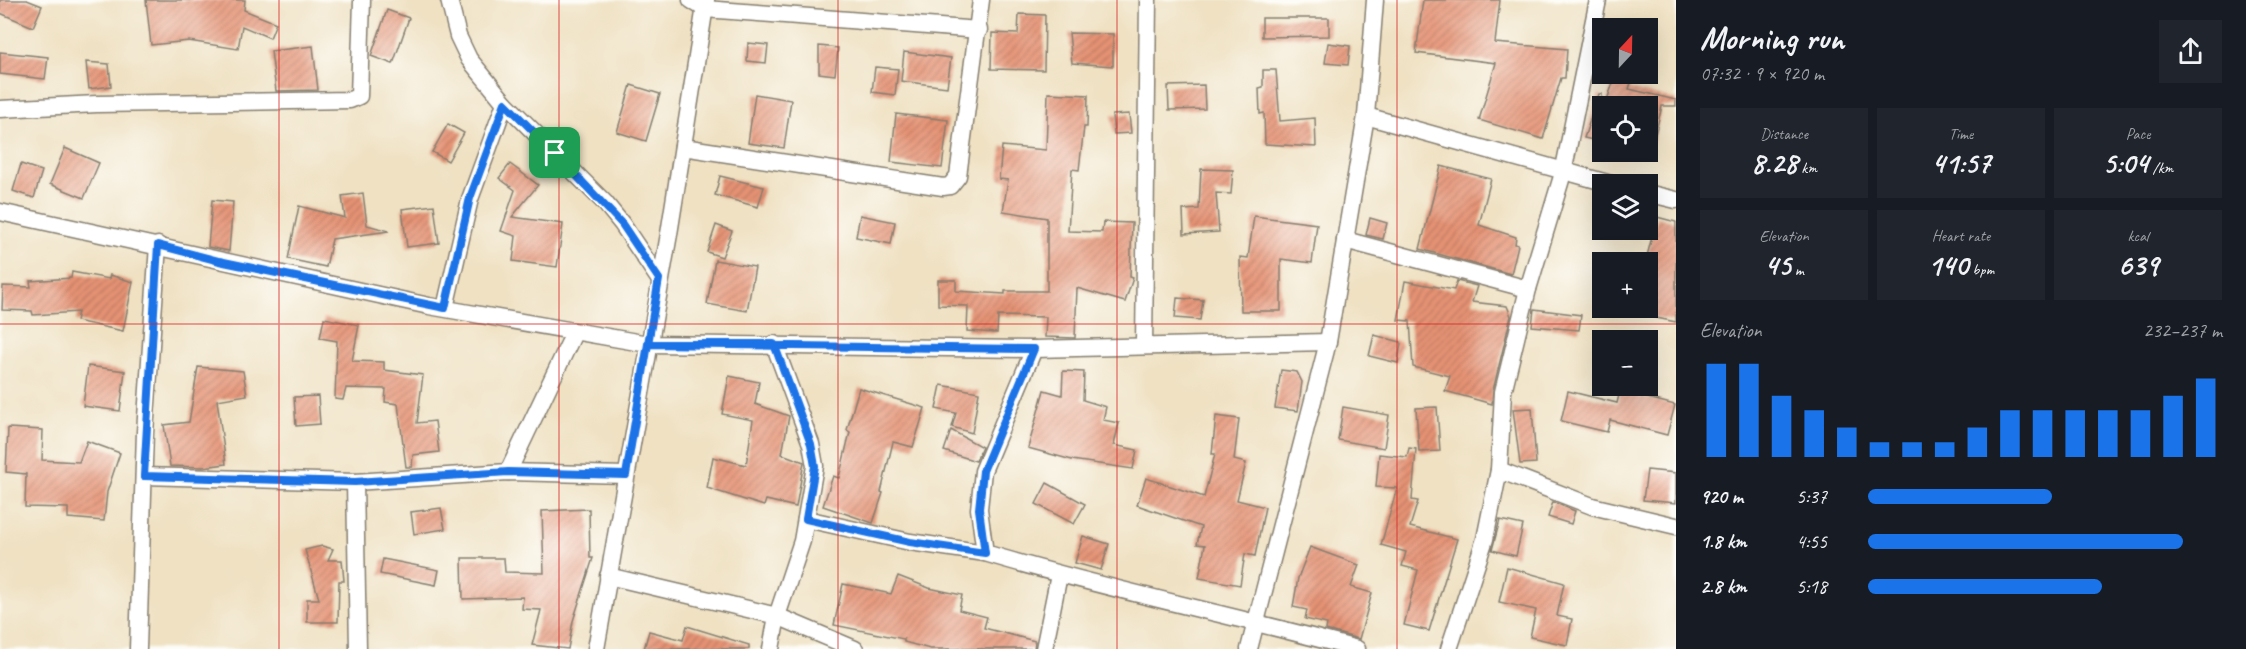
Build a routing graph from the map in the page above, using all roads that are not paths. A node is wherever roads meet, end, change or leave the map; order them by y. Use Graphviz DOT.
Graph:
graph roads {
  1 [pos="363,0"];
  2 [pos="449,0"];
  3 [pos="981,0"];
  4 [pos="1148,0"];
  5 [pos="1375,0"];
  6 [pos="1598,0"];
  7 [pos="701,3"];
  8 [pos="979,30"];
  9 [pos="505,103"];
  10 [pos="0,109"];
  11 [pos="1366,116"];
  12 [pos="683,147"];
  13 [pos="1563,173"];
  14 [pos="1592,180"];
  15 [pos="1658,196"];
  16 [pos="1676,200"];
  17 [pos="0,212"];
  18 [pos="1345,240"];
  19 [pos="158,245"];
  20 [pos="659,279"];
  21 [pos="1528,289"];
  22 [pos="445,308"];
  23 [pos="574,333"];
  24 [pos="1328,342"];
  25 [pos="648,344"];
  26 [pos="774,344"];
  27 [pos="1144,345"];
  28 [pos="1034,349"];
  29 [pos="1499,470"];
  30 [pos="508,472"];
  31 [pos="626,475"];
  32 [pos="144,476"];
  33 [pos="355,482"];
  34 [pos="806,519"];
  35 [pos="1676,526"];
  36 [pos="985,553"];
  37 [pos="1059,575"];
  38 [pos="608,576"];
  39 [pos="777,616"];
  40 [pos="1258,622"];
  41 [pos="138,649"];
  42 [pos="358,649"];
  43 [pos="596,649"];
  44 [pos="771,649"];
  45 [pos="855,649"];
  46 [pos="1044,649"];
  47 [pos="1249,649"];
  48 [pos="1357,649"];
  49 [pos="1449,649"];
  1 -- 10 [label="street"];
  2 -- 9 [label="street"];
  3 -- 8 [label="street"];
  4 -- 27 [label="street"];
  5 -- 11 [label="street"];
  6 -- 13 [label="street"];
  7 -- 8 [label="street"];
  7 -- 12 [label="street"];
  8 -- 12 [label="street"];
  9 -- 20 [label="street"];
  9 -- 22 [label="street"];
  11 -- 13 [label="street"];
  11 -- 18 [label="street"];
  12 -- 20 [label="street"];
  13 -- 14 [label="street"];
  13 -- 21 [label="street"];
  15 -- 16 [label="street"];
  17 -- 19 [label="street"];
  18 -- 21 [label="street"];
  18 -- 24 [label="street"];
  19 -- 22 [label="street"];
  19 -- 32 [label="street"];
  20 -- 25 [label="street"];
  21 -- 29 [label="street"];
  22 -- 23 [label="street"];
  23 -- 25 [label="street"];
  23 -- 30 [label="street"];
  24 -- 27 [label="street"];
  24 -- 40 [label="street"];
  25 -- 26 [label="street"];
  25 -- 31 [label="street"];
  26 -- 28 [label="street"];
  26 -- 34 [label="street"];
  27 -- 28 [label="street"];
  28 -- 36 [label="street"];
  29 -- 35 [label="street"];
  29 -- 49 [label="street"];
  30 -- 31 [label="street"];
  30 -- 33 [label="street"];
  31 -- 38 [label="street"];
  32 -- 33 [label="street"];
  32 -- 41 [label="street"];
  33 -- 42 [label="street"];
  34 -- 36 [label="street"];
  34 -- 39 [label="street"];
  36 -- 37 [label="street"];
  37 -- 40 [label="street"];
  37 -- 46 [label="street"];
  38 -- 39 [label="street"];
  38 -- 43 [label="street"];
  39 -- 44 [label="street"];
  39 -- 45 [label="street"];
  40 -- 47 [label="street"];
  40 -- 48 [label="street"];
}
